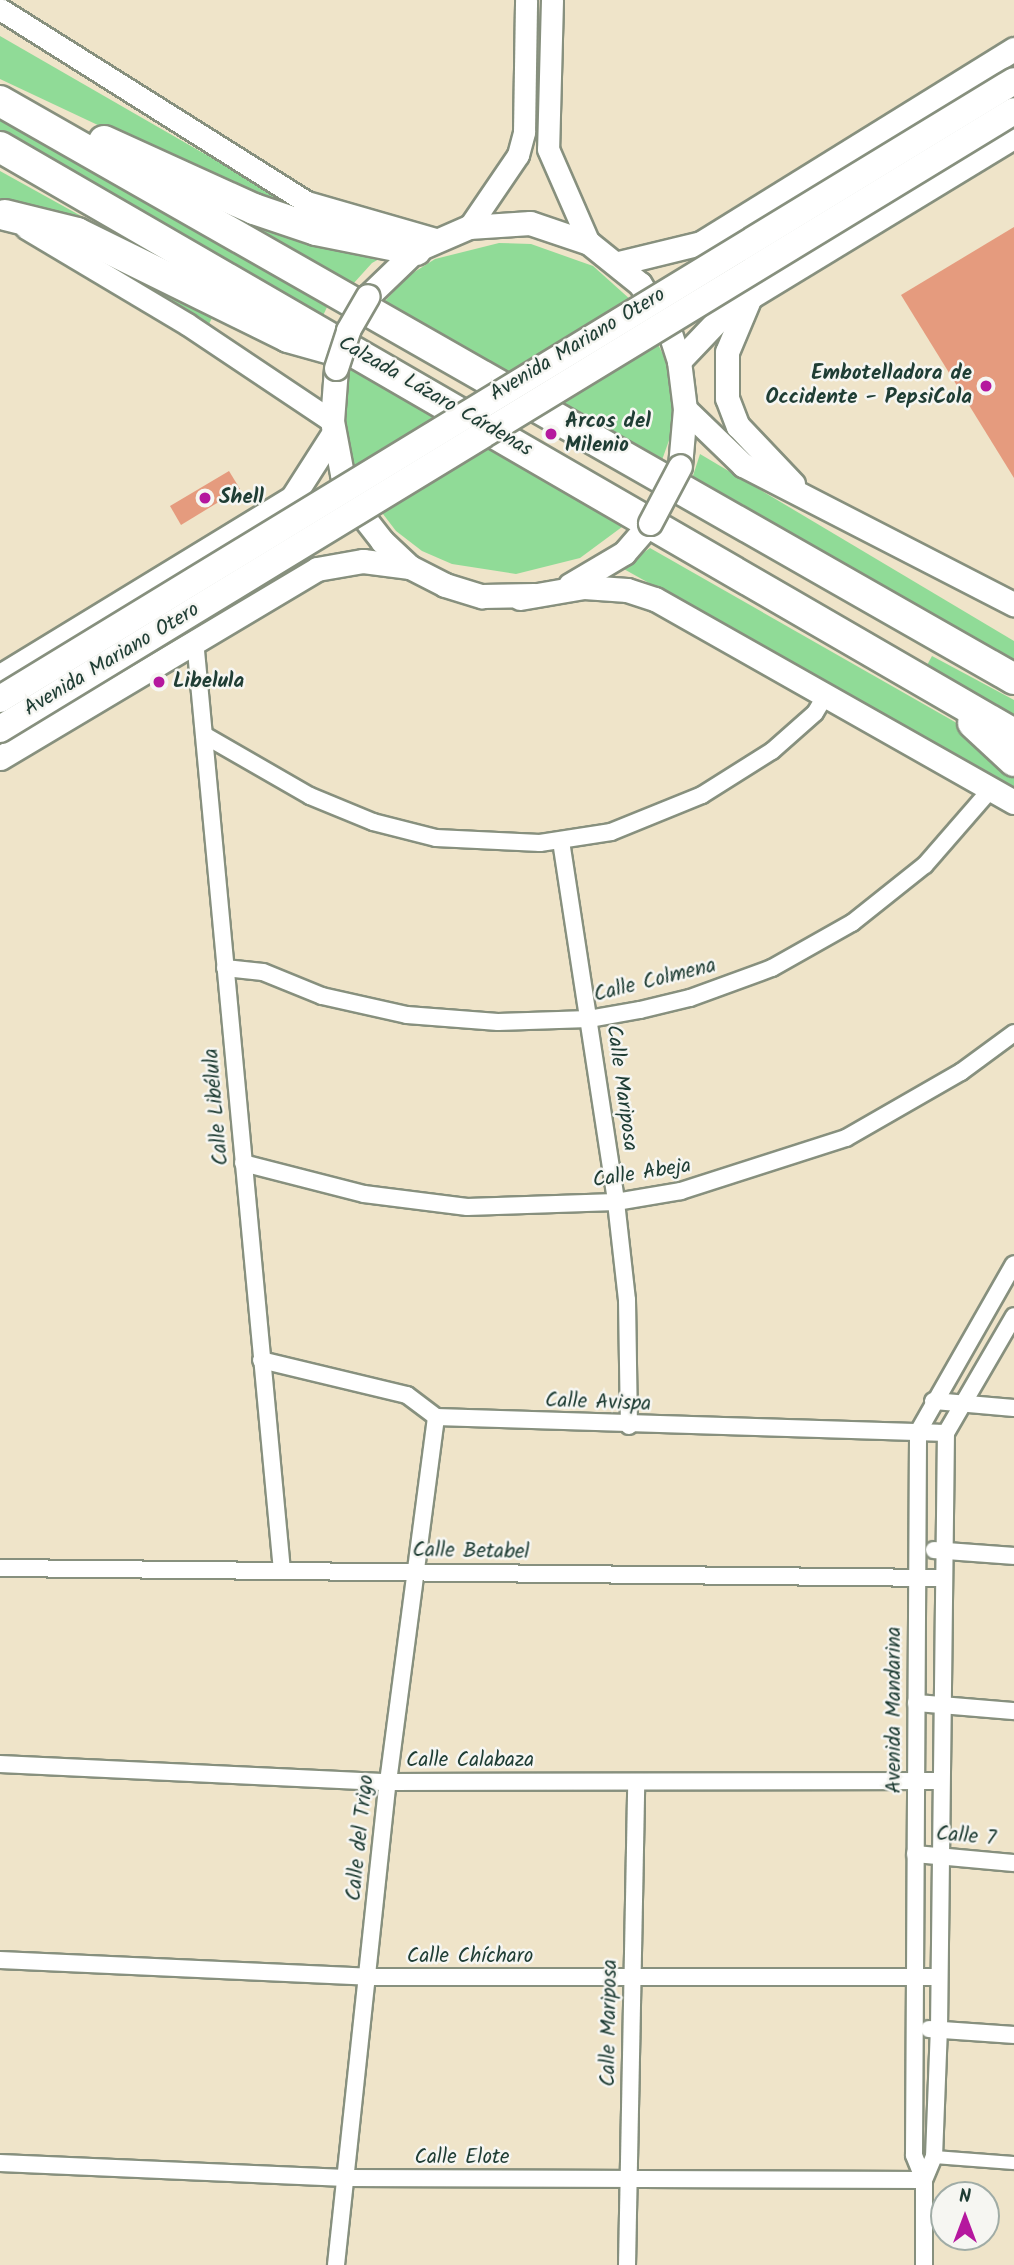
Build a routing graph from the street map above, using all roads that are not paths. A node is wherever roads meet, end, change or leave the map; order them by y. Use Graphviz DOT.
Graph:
graph roads {
  1 [pos="526,0"];
  2 [pos="552,0"];
  3 [pos="0,9"];
  4 [pos="1014,49"];
  5 [pos="1014,81"];
  6 [pos="0,93"];
  7 [pos="0,101"];
  8 [pos="1014,111"];
  9 [pos="1014,137"];
  10 [pos="0,148"];
  11 [pos="3,214"];
  12 [pos="469,227"];
  13 [pos="589,243"];
  14 [pos="425,244"];
  15 [pos="619,263"];
  16 [pos="752,296"];
  17 [pos="372,361"];
  18 [pos="679,361"];
  19 [pos="685,409"];
  20 [pos="332,428"];
  21 [pos="292,498"];
  22 [pos="813,503"];
  23 [pos="410,567"];
  24 [pos="520,598"];
  25 [pos="1014,604"];
  26 [pos="195,639"];
  27 [pos="0,676"];
  28 [pos="1014,679"];
  29 [pos="934,687"];
  30 [pos="826,695"];
  31 [pos="0,699"];
  32 [pos="0,708"];
  33 [pos="0,729"];
  34 [pos="204,734"];
  35 [pos="1014,734"];
  36 [pos="0,758"];
  37 [pos="1014,761"];
  38 [pos="991,789"];
  39 [pos="1014,802"];
  40 [pos="561,841"];
  41 [pos="225,968"];
  42 [pos="589,1019"];
  43 [pos="1014,1033"];
  44 [pos="243,1163"];
  45 [pos="616,1202"];
  46 [pos="1014,1264"];
  47 [pos="1014,1316"];
  48 [pos="261,1360"];
  49 [pos="933,1401"];
  50 [pos="961,1403"];
  51 [pos="1014,1408"];
  52 [pos="436,1417"];
  53 [pos="629,1426"];
  54 [pos="918,1432"];
  55 [pos="946,1433"];
  56 [pos="918,1550"];
  57 [pos="942,1550"];
  58 [pos="1014,1556"];
  59 [pos="0,1568"];
  60 [pos="282,1571"];
  61 [pos="414,1572"];
  62 [pos="917,1578"];
  63 [pos="942,1578"];
  64 [pos="916,1703"];
  65 [pos="941,1705"];
  66 [pos="1014,1712"];
  67 [pos="0,1764"];
  68 [pos="915,1780"];
  69 [pos="940,1781"];
  70 [pos="388,1782"];
  71 [pos="636,1782"];
  72 [pos="915,1854"];
  73 [pos="939,1856"];
  74 [pos="1014,1863"];
  75 [pos="0,1960"];
  76 [pos="369,1977"];
  77 [pos="939,1977"];
  78 [pos="914,1978"];
  79 [pos="631,1979"];
  80 [pos="939,2029"];
  81 [pos="916,2030"];
  82 [pos="1014,2035"];
  83 [pos="934,2157"];
  84 [pos="0,2163"];
  85 [pos="1014,2163"];
  86 [pos="346,2178"];
  87 [pos="924,2180"];
  88 [pos="627,2181"];
  89 [pos="336,2265"];
  90 [pos="626,2265"];
  91 [pos="924,2265"];
  1 -- 12 [label="street"];
  2 -- 13 [label="street"];
  3 -- 14 [label="street"];
  4 -- 15 [label="main road, Avenida Mariano Otero"];
  5 -- 31 [label="main road, Avenida Mariano Otero, bridge"];
  6 -- 14 [label="highway"];
  7 -- 28 [label="highway, Calzada Lázaro Cárdenas"];
  8 -- 33 [label="main road, Avenida Mariano Otero, bridge"];
  9 -- 16 [label="main road"];
  10 -- 17 [label="highway, Calzada Lázaro Cárdenas"];
  11 -- 17 [label="highway"];
  11 -- 20 [label="street"];
  12 -- 13 [label="main road"];
  12 -- 14 [label="main road"];
  13 -- 15 [label="main road"];
  14 -- 20 [label="main road, bridge"];
  15 -- 18 [label="main road"];
  16 -- 18 [label="main road"];
  16 -- 22 [label="main road"];
  17 -- 29 [label="highway, Calzada Lázaro Cárdenas"];
  18 -- 19 [label="main road"];
  19 -- 22 [label="main road"];
  19 -- 24 [label="main road, bridge"];
  20 -- 21 [label="main road"];
  20 -- 23 [label="main road"];
  21 -- 27 [label="main road"];
  21 -- 32 [label="main road"];
  22 -- 25 [label="main road"];
  23 -- 24 [label="main road"];
  23 -- 26 [label="main road, Avenida Mariano Otero"];
  24 -- 30 [label="main road"];
  26 -- 34 [label="street, Calle Libélula"];
  26 -- 36 [label="main road, Avenida Mariano Otero"];
  29 -- 35 [label="highway, Calzada Lázaro Cárdenas"];
  29 -- 37 [label="highway"];
  30 -- 38 [label="main road"];
  30 -- 40 [label="street"];
  34 -- 40 [label="street"];
  34 -- 41 [label="street, Calle Libélula"];
  38 -- 39 [label="main road"];
  38 -- 42 [label="street, Calle Colmena"];
  40 -- 42 [label="street, Calle Mariposa"];
  41 -- 42 [label="street, Calle Colmena"];
  41 -- 44 [label="street, Calle Libélula"];
  42 -- 45 [label="street, Calle Mariposa"];
  43 -- 45 [label="street, Calle Abeja"];
  44 -- 45 [label="street, Calle Abeja"];
  44 -- 48 [label="street, Calle Libélula"];
  45 -- 53 [label="street, Calle Mariposa"];
  46 -- 49 [label="street, Avenida Mandarina"];
  47 -- 50 [label="street, Avenida Mandarina"];
  48 -- 52 [label="street"];
  48 -- 60 [label="street, Calle Libélula"];
  49 -- 50 [label="street"];
  49 -- 54 [label="street, Avenida Mandarina"];
  50 -- 51 [label="street"];
  50 -- 55 [label="street, Avenida Mandarina"];
  52 -- 53 [label="street, Calle Avispa"];
  52 -- 61 [label="street, Calle del Trigo"];
  53 -- 54 [label="street, Calle Avispa"];
  54 -- 55 [label="street, Calle Avispa"];
  54 -- 56 [label="street, Avenida Mandarina"];
  55 -- 57 [label="street, Avenida Mandarina"];
  56 -- 57 [label="street"];
  56 -- 62 [label="street, Avenida Mandarina"];
  57 -- 58 [label="street"];
  57 -- 63 [label="street, Avenida Mandarina"];
  59 -- 60 [label="street, Calle Betabel"];
  60 -- 61 [label="street, Calle Betabel"];
  61 -- 62 [label="street, Calle Betabel"];
  61 -- 70 [label="street, Calle del Trigo"];
  62 -- 63 [label="street, Calle Betabel"];
  62 -- 64 [label="street, Avenida Mandarina"];
  63 -- 65 [label="street, Avenida Mandarina"];
  64 -- 65 [label="street"];
  64 -- 68 [label="street, Avenida Mandarina"];
  65 -- 66 [label="street"];
  65 -- 69 [label="street, Avenida Mandarina"];
  67 -- 70 [label="street, Calle Calabaza"];
  68 -- 69 [label="street, Calle Calabaza"];
  68 -- 71 [label="street, Calle Calabaza"];
  68 -- 72 [label="street, Avenida Mandarina"];
  69 -- 73 [label="street, Avenida Mandarina"];
  70 -- 71 [label="street, Calle Calabaza"];
  70 -- 76 [label="street, Calle del Trigo"];
  71 -- 79 [label="street, Calle Mariposa"];
  72 -- 73 [label="street, Calle 7"];
  72 -- 78 [label="street, Avenida Mandarina"];
  73 -- 74 [label="street, Calle 7"];
  73 -- 77 [label="street, Avenida Mandarina"];
  75 -- 76 [label="street, Calle Chícharo"];
  76 -- 79 [label="street, Calle Chícharo"];
  76 -- 86 [label="street, Calle del Trigo"];
  77 -- 78 [label="street, Calle Chícharo"];
  77 -- 80 [label="street, Avenida Mandarina"];
  78 -- 79 [label="street, Calle Chícharo"];
  78 -- 81 [label="street, Avenida Mandarina"];
  79 -- 88 [label="street, Calle Mariposa"];
  80 -- 81 [label="street"];
  80 -- 82 [label="street"];
  80 -- 83 [label="street, Avenida Mandarina"];
  81 -- 87 [label="street, Avenida Mandarina"];
  83 -- 85 [label="street"];
  83 -- 87 [label="street, Avenida Mandarina"];
  84 -- 86 [label="street, Calle Elote"];
  86 -- 88 [label="street, Calle Elote"];
  86 -- 89 [label="street, Calle del Trigo"];
  87 -- 88 [label="street, Calle Elote"];
  87 -- 91 [label="street, Avenida Mandarina"];
  88 -- 90 [label="street, Calle Mariposa"];
}
